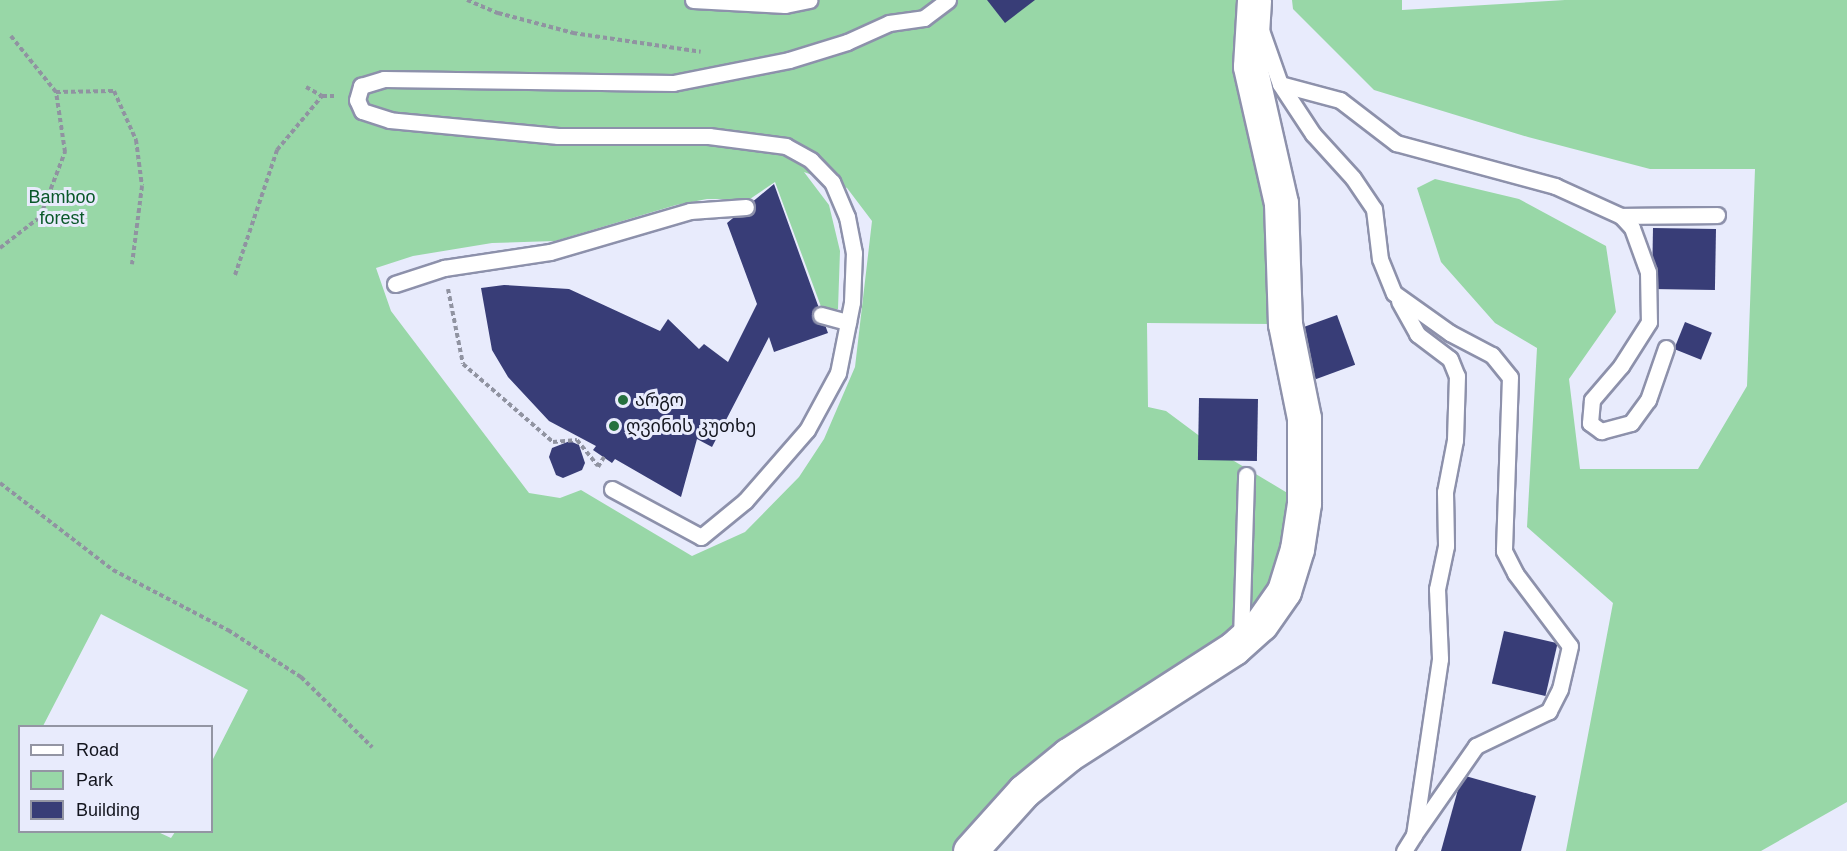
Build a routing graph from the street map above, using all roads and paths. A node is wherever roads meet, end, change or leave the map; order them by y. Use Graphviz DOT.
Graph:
graph roads {
  1 [pos="467,0"];
  2 [pos="693,0"];
  3 [pos="808,0"];
  4 [pos="948,0"];
  5 [pos="1254,5"];
  6 [pos="11,36"];
  7 [pos="709,53"];
  8 [pos="1280,84"];
  9 [pos="306,87"];
  10 [pos="56,92"];
  11 [pos="359,95"];
  12 [pos="322,96"];
  13 [pos="746,207"];
  14 [pos="1717,215"];
  15 [pos="1621,216"];
  16 [pos="0,248"];
  17 [pos="132,264"];
  18 [pos="444,268"];
  19 [pos="235,275"];
  20 [pos="395,284"];
  21 [pos="1394,293"];
  22 [pos="821,315"];
  23 [pos="848,322"];
  24 [pos="1666,348"];
  25 [pos="598,466"];
  26 [pos="1246,475"];
  27 [pos="0,483"];
  28 [pos="612,489"];
  29 [pos="1241,641"];
  30 [pos="372,747"];
  31 [pos="1414,835"];
  32 [pos="970,851"];
  33 [pos="1404,851"];
  1 -- 7 [label="path"];
  2 -- 3 [label="lane"];
  4 -- 11 [label="lane"];
  5 -- 8 [label="lane"];
  5 -- 29 [label="street"];
  6 -- 10 [label="path"];
  8 -- 15 [label="lane"];
  8 -- 21 [label="lane"];
  9 -- 12 [label="path"];
  10 -- 16 [label="path"];
  10 -- 17 [label="path"];
  11 -- 12 [label="path"];
  11 -- 23 [label="lane"];
  12 -- 19 [label="path"];
  13 -- 18 [label="lane"];
  14 -- 15 [label="lane"];
  15 -- 24 [label="lane"];
  18 -- 20 [label="lane"];
  18 -- 25 [label="path"];
  21 -- 31 [label="lane"];
  21 -- 31 [label="lane"];
  22 -- 23 [label="lane"];
  23 -- 28 [label="lane"];
  26 -- 29 [label="lane"];
  27 -- 30 [label="path"];
  29 -- 32 [label="street"];
  31 -- 33 [label="lane"];
}
